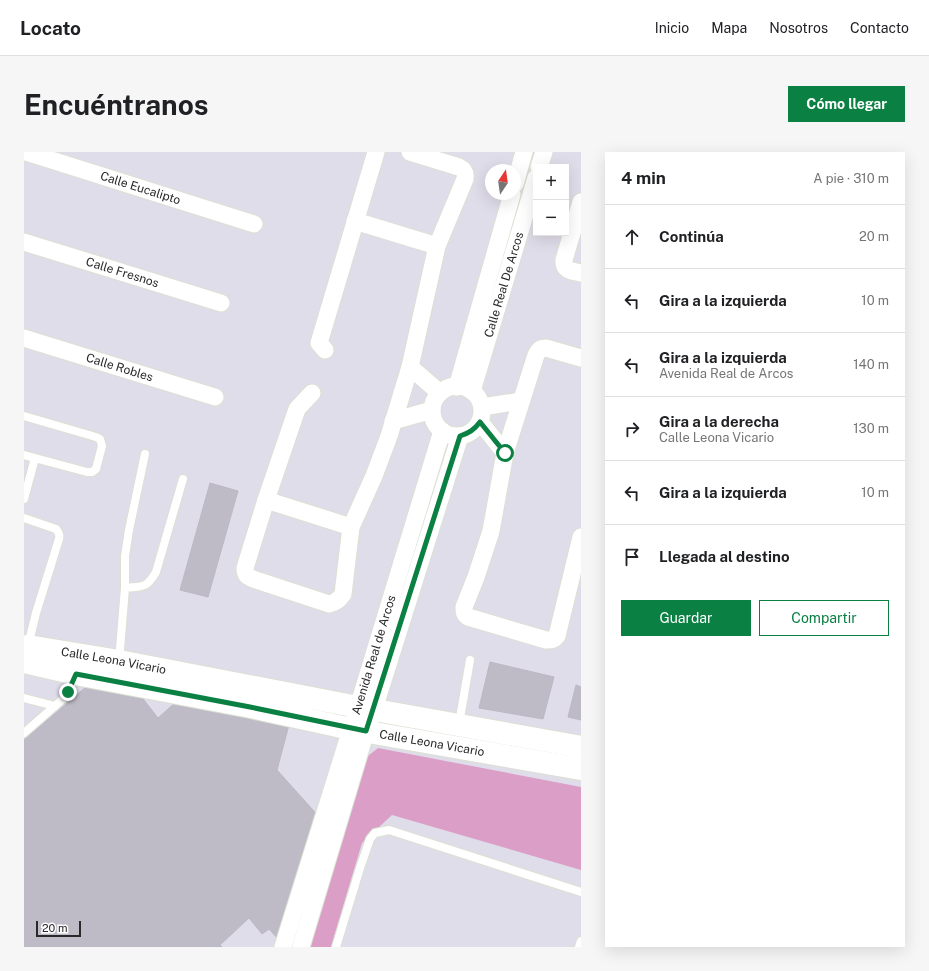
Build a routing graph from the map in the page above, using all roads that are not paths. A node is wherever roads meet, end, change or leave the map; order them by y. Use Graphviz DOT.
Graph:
graph roads {
  1 [pos="26,152"];
  2 [pos="376,152"];
  3 [pos="410,152"];
  4 [pos="524,152"];
  5 [pos="544,152"];
  6 [pos="521,164"];
  7 [pos="540,164"];
  8 [pos="533,187"];
  9 [pos="511,200"];
  10 [pos="581,202"];
  11 [pos="355,222"];
  12 [pos="254,224"];
  13 [pos="24,242"];
  14 [pos="437,246"];
  15 [pos="581,273"];
  16 [pos="221,303"];
  17 [pos="24,338"];
  18 [pos="325,350"];
  19 [pos="581,358"];
  20 [pos="410,367"];
  21 [pos="464,389"];
  22 [pos="312,393"];
  23 [pos="440,393"];
  24 [pos="215,397"];
  25 [pos="521,401"];
  26 [pos="432,410"];
  27 [pos="481,415"];
  28 [pos="24,416"];
  29 [pos="393,421"];
  30 [pos="442,431"];
  31 [pos="460,436"];
  32 [pos="505,453"];
  33 [pos="145,454"];
  34 [pos="24,455"];
  35 [pos="35,458"];
  36 [pos="27,475"];
  37 [pos="183,480"];
  38 [pos="24,499"];
  39 [pos="266,500"];
  40 [pos="24,518"];
  41 [pos="351,528"];
  42 [pos="581,537"];
  43 [pos="125,588"];
  44 [pos="25,654"];
  45 [pos="470,660"];
  46 [pos="119,661"];
  47 [pos="76,674"];
  48 [pos="24,698"];
  49 [pos="56,706"];
  50 [pos="366,708"];
  51 [pos="458,725"];
  52 [pos="358,730"];
  53 [pos="24,733"];
  54 [pos="581,747"];
  55 [pos="581,769"];
  56 [pos="581,892"];
  57 [pos="581,941"];
  58 [pos="283,947"];
  59 [pos="301,947"];
  60 [pos="336,947"];
  61 [pos="579,947"];
  1 -- 12 [label="street, Calle Eucalipto"];
  2 -- 11 [label="street"];
  3 -- 14 [label="street"];
  4 -- 6 [label="street"];
  5 -- 7 [label="street"];
  8 -- 21 [label="street, Calle Real De Arcos"];
  9 -- 21 [label="street, Calle Real De Arcos"];
  10 -- 15 [label="street"];
  11 -- 14 [label="street"];
  11 -- 18 [label="street"];
  13 -- 16 [label="street, Calle Fresnos"];
  14 -- 20 [label="street"];
  17 -- 24 [label="street, Calle Robles"];
  19 -- 25 [label="street"];
  20 -- 23 [label="street"];
  20 -- 29 [label="street"];
  21 -- 23 [label="street"];
  21 -- 27 [label="street"];
  22 -- 39 [label="street"];
  23 -- 26 [label="street"];
  25 -- 27 [label="street"];
  25 -- 32 [label="street"];
  26 -- 29 [label="street"];
  26 -- 30 [label="street"];
  27 -- 31 [label="street"];
  27 -- 32 [label="street"];
  28 -- 35 [label="lane"];
  29 -- 41 [label="street"];
  30 -- 31 [label="street"];
  30 -- 50 [label="street, Avenida Real de Arcos"];
  31 -- 50 [label="street, Avenida Real de Arcos"];
  32 -- 42 [label="street"];
  33 -- 43 [label="lane"];
  34 -- 35 [label="lane"];
  35 -- 36 [label="lane"];
  36 -- 38 [label="lane"];
  37 -- 43 [label="lane"];
  39 -- 41 [label="street"];
  39 -- 41 [label="street"];
  40 -- 44 [label="lane"];
  43 -- 46 [label="lane"];
  44 -- 46 [label="main road, Calle Leona Vicario"];
  44 -- 47 [label="main road, Calle Leona Vicario"];
  45 -- 51 [label="lane"];
  46 -- 50 [label="main road, Calle Leona Vicario"];
  47 -- 49 [label="lane"];
  47 -- 52 [label="main road, Calle Leona Vicario"];
  48 -- 49 [label="lane"];
  49 -- 53 [label="lane"];
  50 -- 51 [label="main road, Calle Leona Vicario"];
  50 -- 52 [label="street, Avenida Real de Arcos"];
  51 -- 54 [label="main road, Calle Leona Vicario"];
  52 -- 55 [label="main road, Calle Leona Vicario"];
  52 -- 58 [label="street, Avenida Real de Arcos"];
  52 -- 59 [label="street, Avenida Real de Arcos"];
  56 -- 60 [label="lane"];
  57 -- 61 [label="lane"];
}
